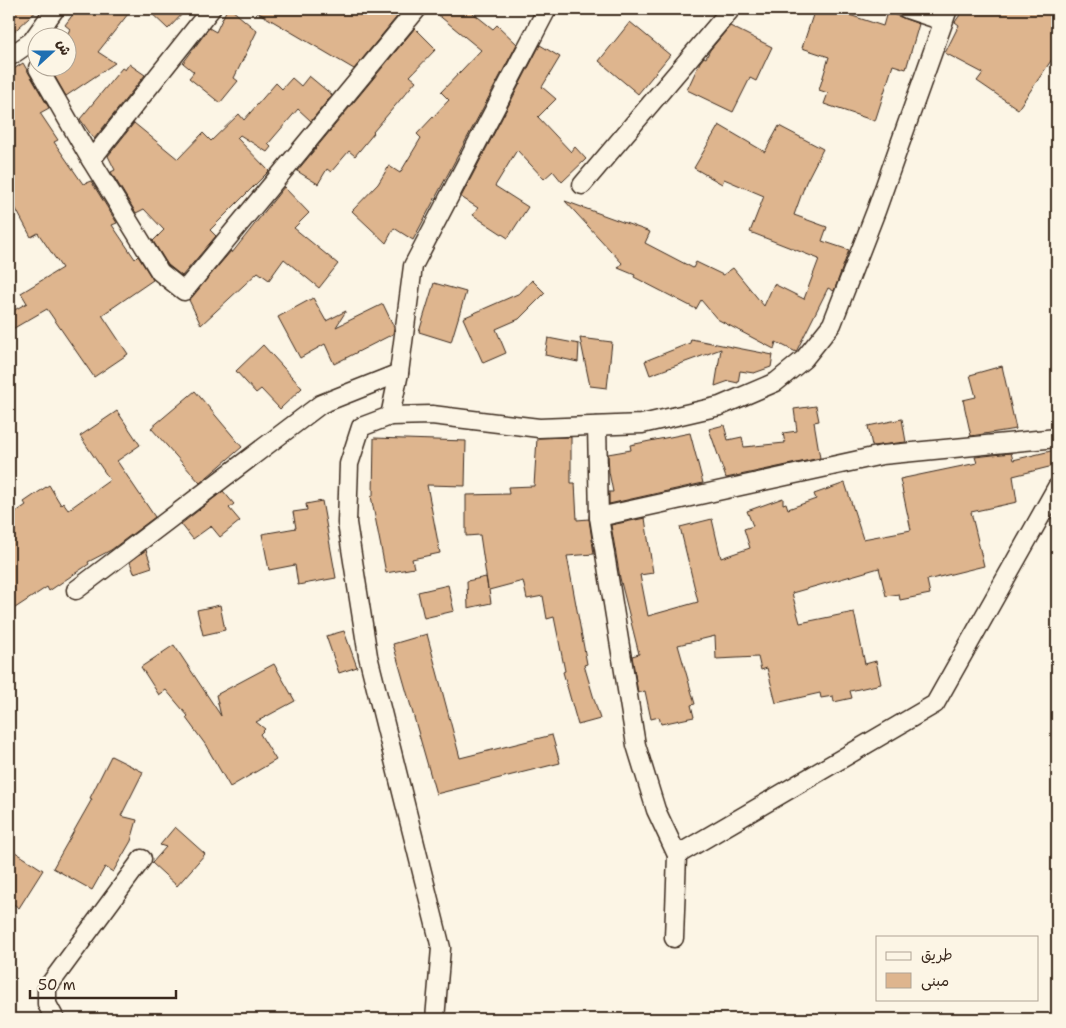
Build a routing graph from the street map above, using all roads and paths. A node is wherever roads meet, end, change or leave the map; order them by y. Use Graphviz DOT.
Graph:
graph roads {
  1 [pos="55,9"];
  2 [pos="211,9"];
  3 [pos="417,9"];
  4 [pos="547,9"];
  5 [pos="731,9"];
  6 [pos="907,9"];
  7 [pos="945,15"];
  8 [pos="41,28"];
  9 [pos="28,44"];
  10 [pos="9,57"];
  11 [pos="44,78"];
  12 [pos="91,160"];
  13 [pos="582,185"];
  14 [pos="398,373"];
  15 [pos="390,416"];
  16 [pos="597,426"];
  17 [pos="1057,438"];
  18 [pos="1057,487"];
  19 [pos="600,517"];
  20 [pos="76,590"];
  21 [pos="677,855"];
  22 [pos="142,858"];
  23 [pos="674,938"];
  24 [pos="55,1019"];
  25 [pos="435,1019"];
  1 -- 8 [label="street"];
  2 -- 12 [label="street"];
  3 -- 12 [label="street"];
  4 -- 14 [label="street"];
  5 -- 13 [label="street"];
  6 -- 7 [label="street"];
  7 -- 16 [label="street"];
  9 -- 10 [label="street"];
  11 -- 12 [label="street"];
  14 -- 15 [label="street"];
  14 -- 20 [label="street"];
  15 -- 16 [label="street"];
  15 -- 25 [label="street"];
  16 -- 19 [label="street"];
  17 -- 19 [label="street"];
  18 -- 21 [label="street"];
  19 -- 21 [label="street"];
  21 -- 23 [label="street"];
  22 -- 24 [label="street"];
}
